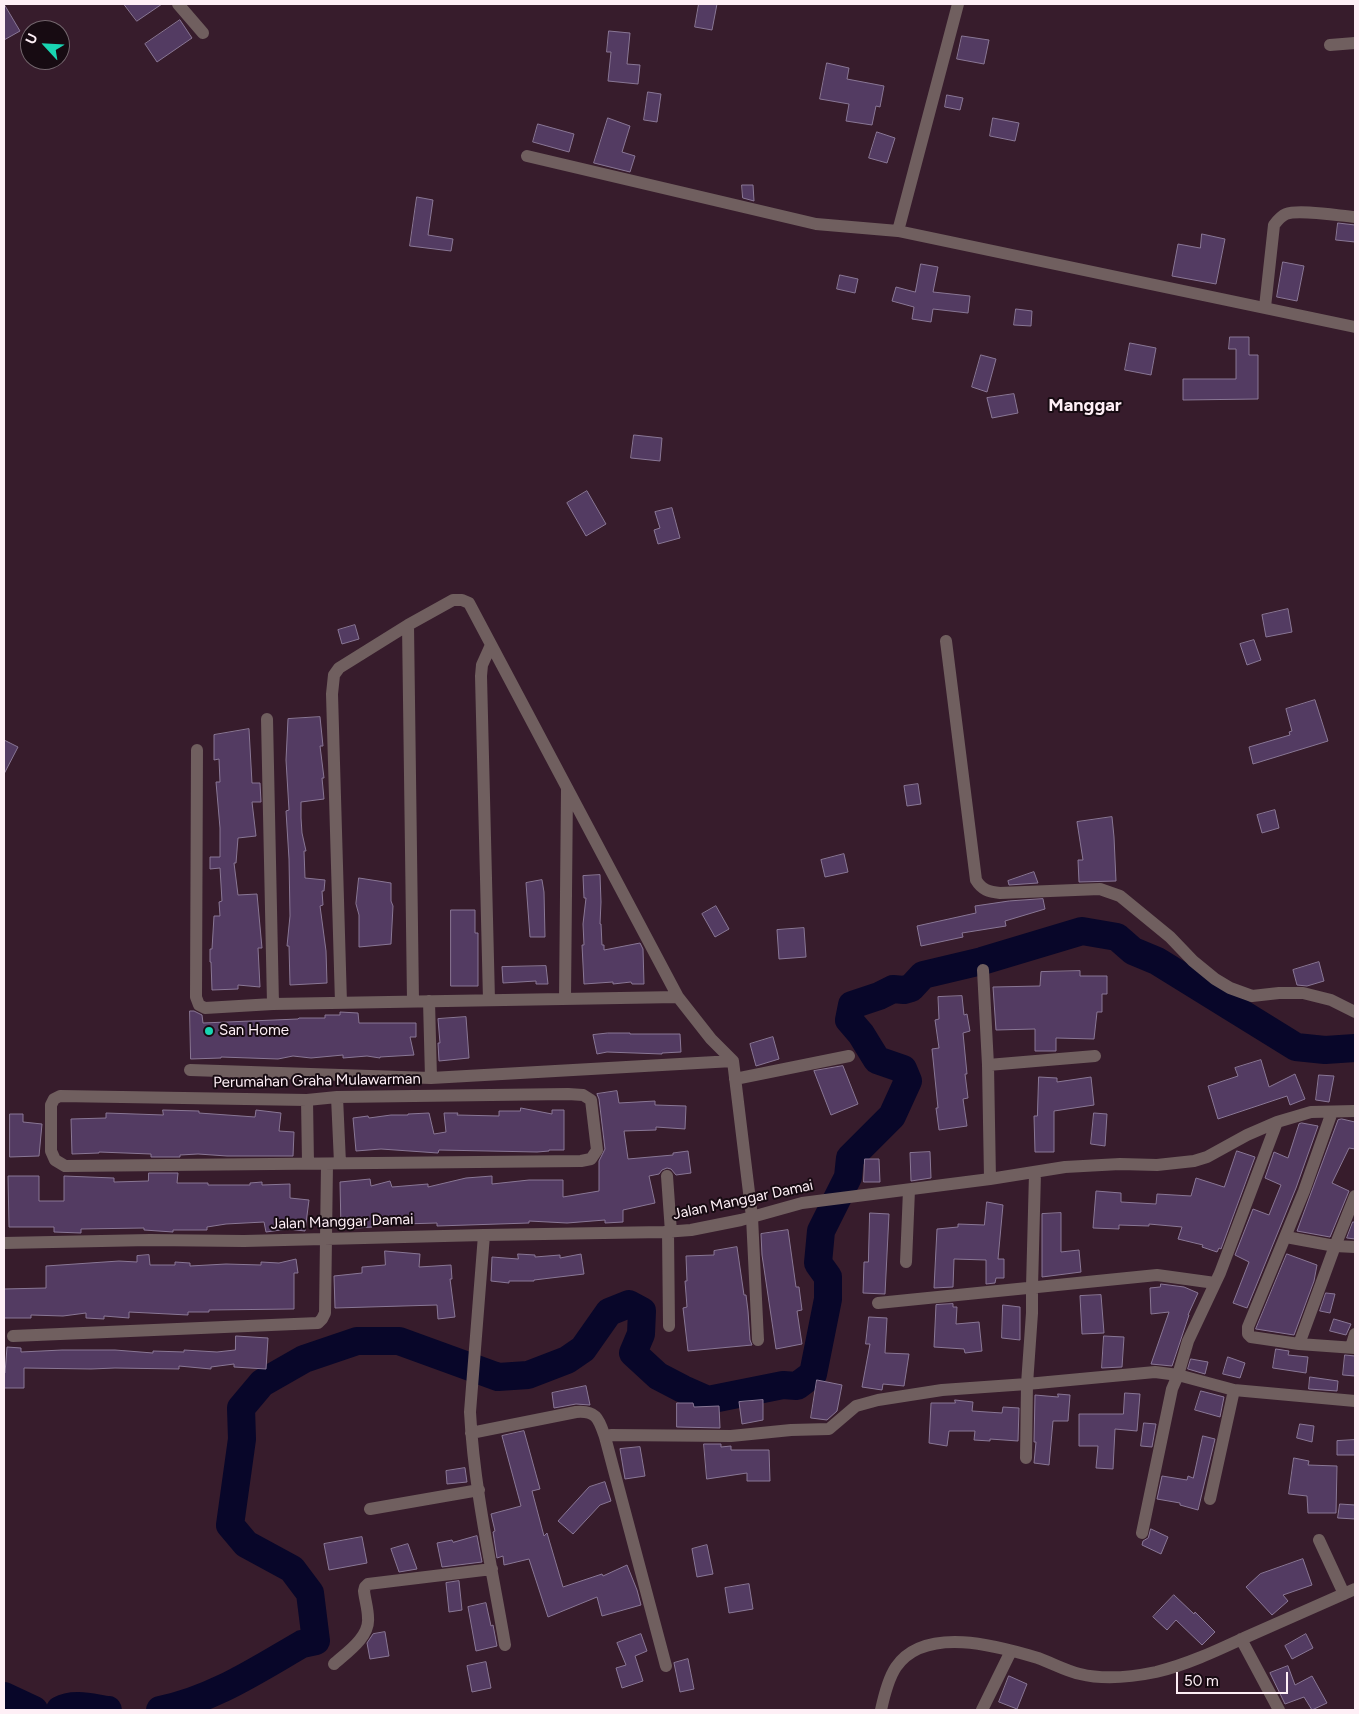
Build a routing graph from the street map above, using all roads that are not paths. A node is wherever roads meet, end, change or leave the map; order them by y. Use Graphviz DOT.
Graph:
graph roads {
  1 [pos="178,4"];
  2 [pos="958,4"];
  3 [pos="203,33"];
  4 [pos="1355,43"];
  5 [pos="1330,45"];
  6 [pos="527,156"];
  7 [pos="1355,216"];
  8 [pos="898,231"];
  9 [pos="1265,307"];
  10 [pos="1355,328"];
  11 [pos="408,625"];
  12 [pos="946,641"];
  13 [pos="491,645"];
  14 [pos="266,718"];
  15 [pos="197,750"];
  16 [pos="567,787"];
  17 [pos="983,970"];
  18 [pos="678,996"];
  19 [pos="565,999"];
  20 [pos="489,1000"];
  21 [pos="413,1001"];
  22 [pos="429,1001"];
  23 [pos="341,1003"];
  24 [pos="273,1004"];
  25 [pos="1355,1012"];
  26 [pos="849,1056"];
  27 [pos="1094,1056"];
  28 [pos="733,1061"];
  29 [pos="988,1064"];
  30 [pos="190,1070"];
  31 [pos="431,1078"];
  32 [pos="735,1078"];
  33 [pos="337,1097"];
  34 [pos="307,1100"];
  35 [pos="1355,1111"];
  36 [pos="1332,1112"];
  37 [pos="1277,1122"];
  38 [pos="308,1163"];
  39 [pos="334,1163"];
  40 [pos="1035,1172"];
  41 [pos="667,1176"];
  42 [pos="990,1179"];
  43 [pos="909,1190"];
  44 [pos="1355,1196"];
  45 [pos="752,1217"];
  46 [pos="669,1232"];
  47 [pos="484,1235"];
  48 [pos="1286,1237"];
  49 [pos="325,1239"];
  50 [pos="4,1242"];
  51 [pos="1335,1246"];
  52 [pos="1355,1247"];
  53 [pos="906,1262"];
  54 [pos="1215,1283"];
  55 [pos="1032,1287"];
  56 [pos="878,1303"];
  57 [pos="669,1326"];
  58 [pos="1355,1334"];
  59 [pos="13,1336"];
  60 [pos="758,1340"];
  61 [pos="1299,1344"];
  62 [pos="1353,1347"];
  63 [pos="1178,1375"];
  64 [pos="1027,1384"];
  65 [pos="1234,1390"];
  66 [pos="1355,1401"];
  67 [pos="471,1433"];
  68 [pos="605,1437"];
  69 [pos="1026,1458"];
  70 [pos="479,1490"];
  71 [pos="1210,1499"];
  72 [pos="370,1509"];
  73 [pos="1142,1533"];
  74 [pos="1319,1540"];
  75 [pos="492,1569"];
  76 [pos="1350,1591"];
  77 [pos="1241,1639"];
  78 [pos="505,1645"];
  79 [pos="1011,1651"];
  80 [pos="334,1664"];
  81 [pos="666,1666"];
  82 [pos="881,1710"];
  83 [pos="982,1710"];
  84 [pos="1278,1710"];
  1 -- 3 [label="street"];
  2 -- 8 [label="street"];
  4 -- 5 [label="street"];
  6 -- 8 [label="street"];
  7 -- 9 [label="street"];
  8 -- 9 [label="street"];
  9 -- 10 [label="street"];
  11 -- 13 [label="street"];
  11 -- 21 [label="street"];
  11 -- 23 [label="street"];
  12 -- 25 [label="street"];
  13 -- 16 [label="street"];
  13 -- 20 [label="street"];
  14 -- 24 [label="street"];
  15 -- 24 [label="street"];
  16 -- 18 [label="street"];
  16 -- 19 [label="street"];
  17 -- 29 [label="street"];
  18 -- 19 [label="street"];
  18 -- 28 [label="street"];
  19 -- 20 [label="street"];
  20 -- 22 [label="street"];
  21 -- 22 [label="street"];
  21 -- 23 [label="street"];
  22 -- 31 [label="street"];
  23 -- 24 [label="street"];
  26 -- 32 [label="street"];
  27 -- 29 [label="street"];
  28 -- 31 [label="street"];
  28 -- 32 [label="street"];
  29 -- 42 [label="street"];
  30 -- 31 [label="street"];
  32 -- 45 [label="street"];
  33 -- 34 [label="street, Perumahan Graha Mulawarman"];
  33 -- 39 [label="street"];
  33 -- 39 [label="street, Perumahan Graha Mulawarman"];
  34 -- 38 [label="street"];
  34 -- 38 [label="street, Perumahan Graha Mulawarman"];
  35 -- 36 [label="street, Jalan Manggar Damai"];
  36 -- 37 [label="street, Jalan Manggar Damai"];
  36 -- 48 [label="street"];
  37 -- 40 [label="street, Jalan Manggar Damai"];
  37 -- 54 [label="street"];
  38 -- 39 [label="street, Perumahan Graha Mulawarman"];
  39 -- 49 [label="street"];
  40 -- 42 [label="street, Jalan Manggar Damai"];
  40 -- 55 [label="street"];
  41 -- 46 [label="street"];
  42 -- 43 [label="street, Jalan Manggar Damai"];
  43 -- 45 [label="street, Jalan Manggar Damai"];
  43 -- 53 [label="street"];
  44 -- 51 [label="street"];
  45 -- 46 [label="street, Jalan Manggar Damai"];
  45 -- 60 [label="street"];
  46 -- 47 [label="street, Jalan Manggar Damai"];
  46 -- 57 [label="street"];
  47 -- 49 [label="street, Jalan Manggar Damai"];
  47 -- 67 [label="street"];
  48 -- 51 [label="street"];
  48 -- 61 [label="street"];
  49 -- 50 [label="street, Jalan Manggar Damai"];
  49 -- 59 [label="street"];
  51 -- 52 [label="street"];
  51 -- 61 [label="street"];
  54 -- 55 [label="street"];
  54 -- 63 [label="street"];
  55 -- 56 [label="street"];
  55 -- 64 [label="street"];
  58 -- 62 [label="street"];
  61 -- 62 [label="street"];
  63 -- 64 [label="street"];
  63 -- 65 [label="street"];
  63 -- 73 [label="street"];
  64 -- 68 [label="street"];
  64 -- 69 [label="street"];
  65 -- 66 [label="street"];
  65 -- 71 [label="street"];
  67 -- 68 [label="street"];
  67 -- 70 [label="street"];
  68 -- 81 [label="street"];
  70 -- 72 [label="street"];
  70 -- 75 [label="street"];
  74 -- 76 [label="street"];
  75 -- 78 [label="street"];
  75 -- 80 [label="street"];
  76 -- 77 [label="street"];
  77 -- 79 [label="street"];
  77 -- 84 [label="street"];
  79 -- 82 [label="street"];
  79 -- 83 [label="street"];
}
